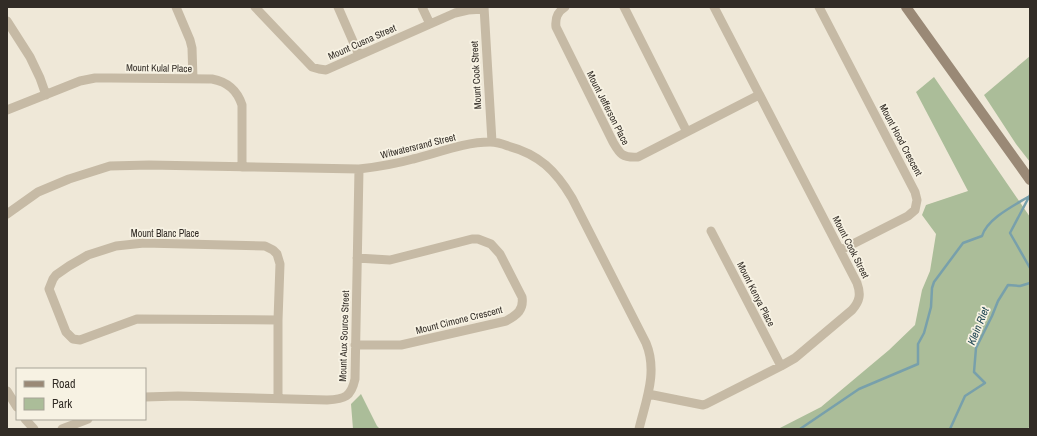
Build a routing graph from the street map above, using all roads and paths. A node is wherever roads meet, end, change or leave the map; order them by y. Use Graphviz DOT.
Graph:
graph roads {
  1 [pos="176,7"];
  2 [pos="255,7"];
  3 [pos="338,7"];
  4 [pos="422,7"];
  5 [pos="565,7"];
  6 [pos="624,7"];
  7 [pos="714,7"];
  8 [pos="819,7"];
  9 [pos="906,7"];
  10 [pos="914,7"];
  11 [pos="484,8"];
  12 [pos="7,21"];
  13 [pos="430,24"];
  14 [pos="359,55"];
  15 [pos="945,62"];
  16 [pos="193,79"];
  17 [pos="46,95"];
  18 [pos="759,95"];
  19 [pos="7,110"];
  20 [pos="687,132"];
  21 [pos="492,142"];
  22 [pos="242,167"];
  23 [pos="358,168"];
  24 [pos="1029,179"];
  25 [pos="7,214"];
  26 [pos="711,231"];
  27 [pos="841,250"];
  28 [pos="357,258"];
  29 [pos="278,320"];
  30 [pos="355,345"];
  31 [pos="781,366"];
  32 [pos="7,392"];
  33 [pos="648,394"];
  34 [pos="146,397"];
  35 [pos="278,398"];
  36 [pos="16,406"];
  37 [pos="26,420"];
  38 [pos="85,420"];
  39 [pos="34,429"];
  40 [pos="62,429"];
  41 [pos="639,429"];
  1 -- 16 [label="street"];
  2 -- 14 [label="street, Mount Cusna Street"];
  3 -- 14 [label="street"];
  4 -- 13 [label="street"];
  5 -- 20 [label="street, Mount Jefferson Place"];
  6 -- 20 [label="street"];
  7 -- 18 [label="street, Mount Cook Street"];
  8 -- 27 [label="street, Mount Hood Crescent"];
  9 -- 15 [label="main road"];
  10 -- 15 [label="main road"];
  11 -- 13 [label="street, Mount Cusna Street"];
  11 -- 21 [label="street, Mount Cook Street"];
  12 -- 17 [label="street"];
  13 -- 14 [label="street, Mount Cusna Street"];
  15 -- 24 [label="main road"];
  16 -- 17 [label="street, Mount Kulal Place"];
  16 -- 22 [label="street, Mount Kulal Place"];
  17 -- 19 [label="street, Mount Kulal Place"];
  18 -- 20 [label="street, Mount Jefferson Place"];
  18 -- 27 [label="street, Mount Cook Street"];
  21 -- 23 [label="street, Witwatersrand Street"];
  21 -- 33 [label="street, Witwatersrand Street"];
  22 -- 23 [label="street, Witwatersrand Street"];
  22 -- 25 [label="street, Witwatersrand Street"];
  23 -- 28 [label="street, Mount Aux Source Street"];
  26 -- 31 [label="street, Mount Kenya Place"];
  27 -- 31 [label="street, Mount Cook Street"];
  28 -- 30 [label="street, Mount Aux Source Street"];
  28 -- 30 [label="street, Mount Cimone Crescent"];
  29 -- 29 [label="street, Mount Blanc Place"];
  29 -- 35 [label="street, Mount Blanc Place"];
  30 -- 35 [label="street, Mount Aux Source Street"];
  31 -- 33 [label="street, Mount Cook Street"];
  32 -- 36 [label="street"];
  33 -- 41 [label="street, Witwatersrand Street"];
  34 -- 35 [label="street, Mount Aux Source Street"];
  37 -- 39 [label="street"];
  38 -- 40 [label="street"];
}
